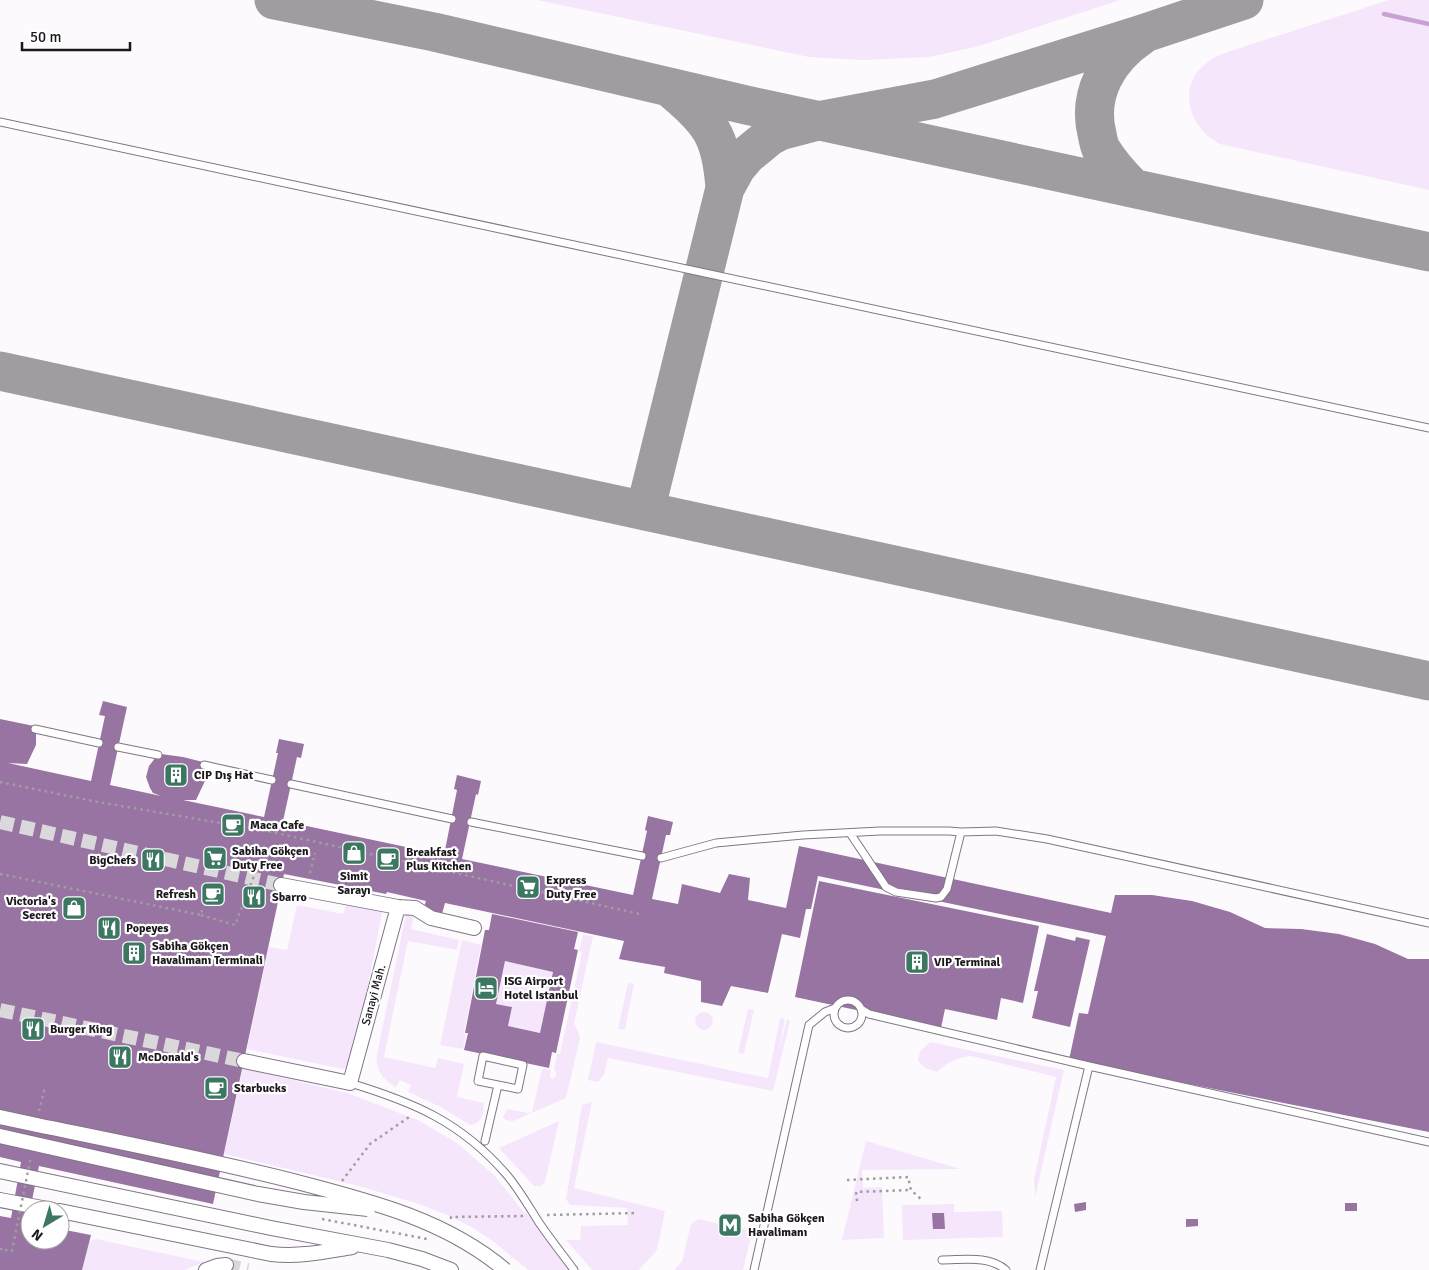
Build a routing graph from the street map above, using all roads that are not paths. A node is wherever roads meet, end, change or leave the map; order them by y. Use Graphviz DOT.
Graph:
graph roads {
  1 [pos="0,122"];
  2 [pos="1429,428"];
  3 [pos="35,729"];
  4 [pos="99,743"];
  5 [pos="118,747"];
  6 [pos="158,755"];
  7 [pos="204,765"];
  8 [pos="272,780"];
  9 [pos="291,784"];
  10 [pos="452,818"];
  11 [pos="471,822"];
  12 [pos="961,832"];
  13 [pos="850,833"];
  14 [pos="642,856"];
  15 [pos="661,858"];
  16 [pos="281,885"];
  17 [pos="398,907"];
  18 [pos="1429,923"];
  19 [pos="474,928"];
  20 [pos="835,1008"];
  21 [pos="860,1009"];
  22 [pos="244,1061"];
  23 [pos="1089,1066"];
  24 [pos="350,1083"];
  25 [pos="498,1085"];
  26 [pos="0,1117"];
  27 [pos="0,1136"];
  28 [pos="485,1141"];
  29 [pos="1429,1142"];
  30 [pos="0,1172"];
  31 [pos="1,1201"];
  32 [pos="20,1204"];
  33 [pos="398,1212"];
  34 [pos="70,1213"];
  35 [pos="360,1245"];
  36 [pos="942,1260"];
  37 [pos="226,1265"];
  38 [pos="206,1270"];
  39 [pos="451,1270"];
  40 [pos="505,1270"];
  41 [pos="574,1270"];
  42 [pos="754,1270"];
  43 [pos="1006,1270"];
  44 [pos="1040,1270"];
  1 -- 2 [label="lane"];
  3 -- 4 [label="lane"];
  5 -- 6 [label="lane"];
  7 -- 8 [label="lane"];
  9 -- 10 [label="lane"];
  11 -- 14 [label="lane"];
  12 -- 13 [label="lane"];
  12 -- 13 [label="lane"];
  12 -- 18 [label="lane"];
  13 -- 15 [label="lane"];
  16 -- 17 [label="street"];
  17 -- 19 [label="street"];
  17 -- 24 [label="street, Sanayi Mah."];
  20 -- 21 [label="lane"];
  20 -- 21 [label="lane"];
  20 -- 42 [label="lane"];
  21 -- 23 [label="lane"];
  22 -- 24 [label="street"];
  23 -- 29 [label="lane"];
  23 -- 44 [label="lane"];
  24 -- 41 [label="lane"];
  25 -- 25 [label="lane"];
  25 -- 28 [label="lane"];
  26 -- 33 [label="street, bridge"];
  27 -- 33 [label="street, bridge"];
  30 -- 35 [label="street"];
  31 -- 32 [label="street"];
  33 -- 40 [label="street, bridge"];
  34 -- 35 [label="street"];
  35 -- 39 [label="street"];
  36 -- 43 [label="lane"];
  37 -- 38 [label="street"];
}
